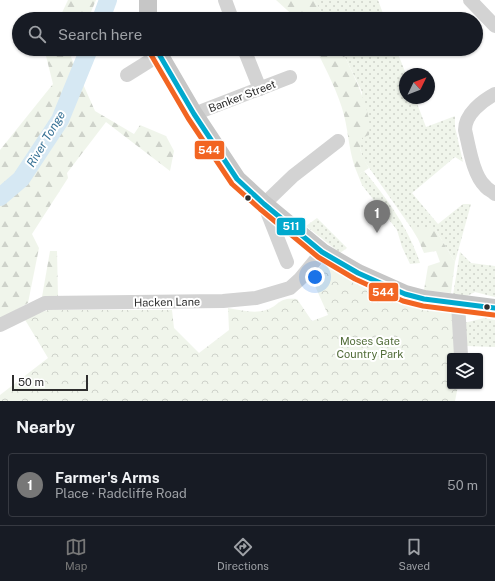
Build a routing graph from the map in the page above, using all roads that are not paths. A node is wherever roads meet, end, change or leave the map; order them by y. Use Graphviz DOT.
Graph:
graph roads {
  1 [pos="148,0"];
  2 [pos="225,0"];
  3 [pos="470,0"];
  4 [pos="148,12"];
  5 [pos="229,12"];
  6 [pos="482,12"];
  7 [pos="483,14"];
  8 [pos="495,26"];
  9 [pos="152,56"];
  10 [pos="159,56"];
  11 [pos="247,56"];
  12 [pos="127,75"];
  13 [pos="290,77"];
  14 [pos="260,89"];
  15 [pos="495,94"];
  16 [pos="194,114"];
  17 [pos="338,141"];
  18 [pos="495,194"];
  19 [pos="264,204"];
  20 [pos="322,252"];
  21 [pos="287,262"];
  22 [pos="455,302"];
  23 [pos="495,308"];
  24 [pos="0,325"];
  25 [pos="461,353"];
  1 -- 4 [label="main road"];
  2 -- 5 [label="street"];
  3 -- 6 [label="street"];
  7 -- 8 [label="street"];
  9 -- 12 [label="street"];
  10 -- 16 [label="main road"];
  11 -- 14 [label="street"];
  13 -- 14 [label="street, Banker Street"];
  14 -- 16 [label="street, Banker Street"];
  15 -- 18 [label="street"];
  16 -- 19 [label="main road"];
  17 -- 19 [label="street"];
  19 -- 20 [label="main road"];
  19 -- 21 [label="street"];
  20 -- 22 [label="main road"];
  20 -- 24 [label="street, Hacken Lane"];
  22 -- 23 [label="main road"];
  22 -- 25 [label="street"];
}
